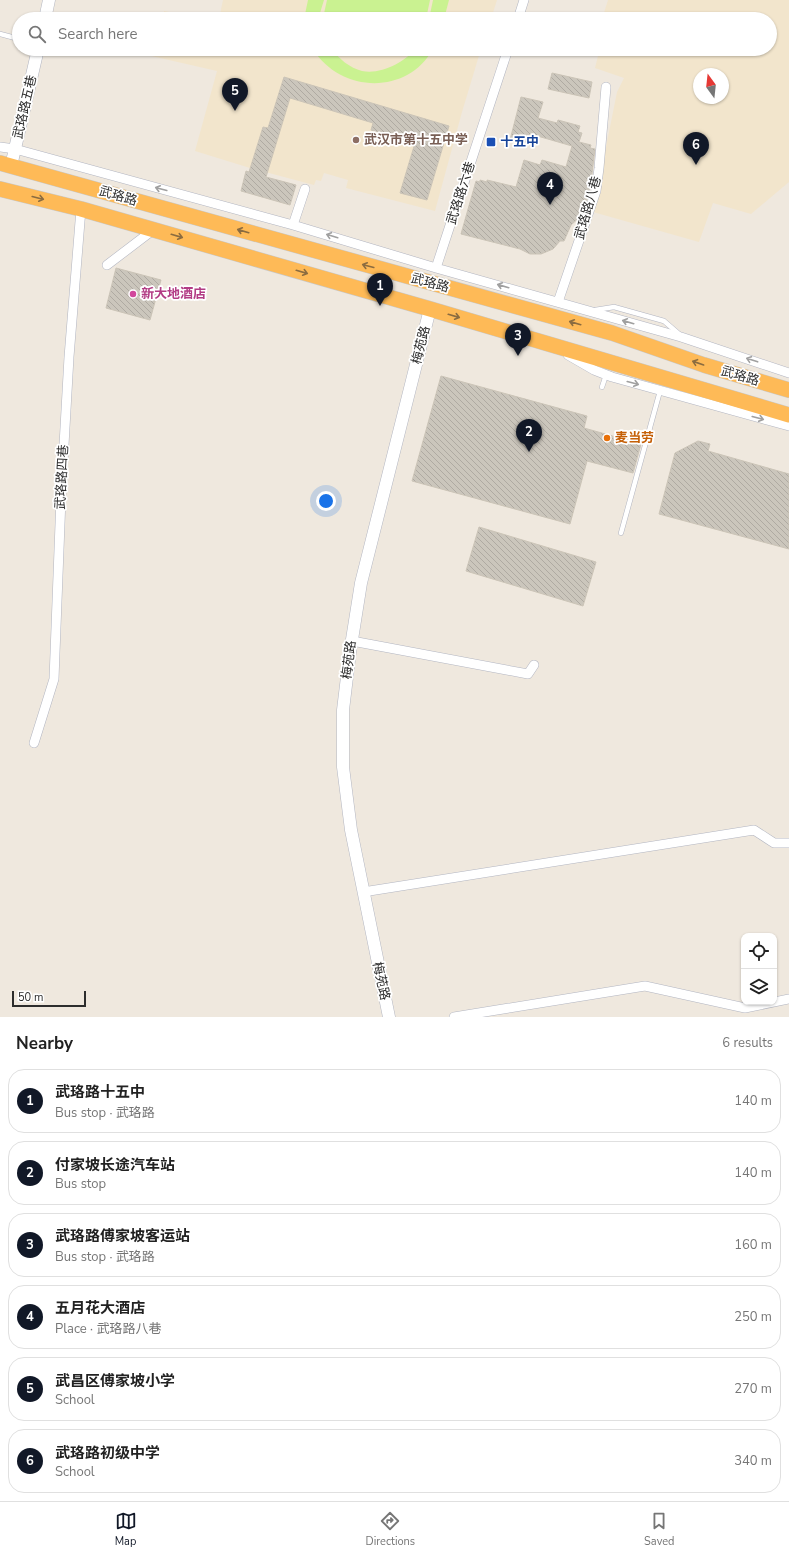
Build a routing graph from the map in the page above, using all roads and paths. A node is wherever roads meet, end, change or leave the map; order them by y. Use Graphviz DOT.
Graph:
graph roads {
  1 [pos="50,0"];
  2 [pos="524,0"];
  3 [pos="47,12"];
  4 [pos="520,12"];
  5 [pos="0,34"];
  6 [pos="12,37"];
  7 [pos="36,56"];
  8 [pos="506,56"];
  9 [pos="606,87"];
  10 [pos="0,147"];
  11 [pos="15,149"];
  12 [pos="6,165"];
  13 [pos="0,189"];
  14 [pos="305,189"];
  15 [pos="81,209"];
  16 [pos="293,225"];
  17 [pos="153,230"];
  18 [pos="107,265"];
  19 [pos="436,268"];
  20 [pos="558,302"];
  21 [pos="430,309"];
  22 [pos="548,343"];
  23 [pos="789,373"];
  24 [pos="606,375"];
  25 [pos="602,387"];
  26 [pos="660,390"];
  27 [pos="789,390"];
  28 [pos="789,415"];
  29 [pos="789,426"];
  30 [pos="621,533"];
  31 [pos="352,641"];
  32 [pos="534,665"];
  33 [pos="34,743"];
  34 [pos="789,843"];
  35 [pos="363,892"];
  36 [pos="789,1000"];
  37 [pos="745,1012"];
  38 [pos="389,1017"];
  39 [pos="454,1017"];
  1 -- 3 [label="street"];
  2 -- 4 [label="street"];
  5 -- 6 [label="lane"];
  7 -- 11 [label="street, 武珞路五巷"];
  8 -- 19 [label="street, 武珞路六巷"];
  9 -- 20 [label="street, 武珞路八巷"];
  10 -- 11 [label="street, 武珞路"];
  11 -- 12 [label="street, 武珞路五巷"];
  16 -- 11 [label="street, 武珞路, one-way"];
  27 -- 12 [label="highway, 武珞路, one-way"];
  13 -- 15 [label="highway, 武珞路, one-way"];
  14 -- 16 [label="street"];
  15 -- 17 [label="highway, 武珞路"];
  15 -- 33 [label="street, 武珞路四巷"];
  19 -- 16 [label="street, 武珞路, one-way"];
  17 -- 18 [label="street"];
  17 -- 21 [label="highway, 武珞路, one-way"];
  20 -- 19 [label="street, 武珞路, one-way"];
  23 -- 20 [label="street, 武珞路, one-way"];
  21 -- 22 [label="highway, 武珞路, one-way"];
  21 -- 31 [label="street, 梅苑路"];
  22 -- 24 [label="street, 武珞路"];
  22 -- 28 [label="highway, 武珞路"];
  24 -- 25 [label="lane"];
  24 -- 26 [label="street, 武珞路, one-way"];
  26 -- 29 [label="street, 武珞路, one-way"];
  26 -- 30 [label="lane"];
  31 -- 32 [label="street"];
  31 -- 35 [label="street, 梅苑路"];
  34 -- 35 [label="street"];
  35 -- 38 [label="street, 梅苑路"];
  36 -- 37 [label="street"];
  37 -- 39 [label="street"];
}
